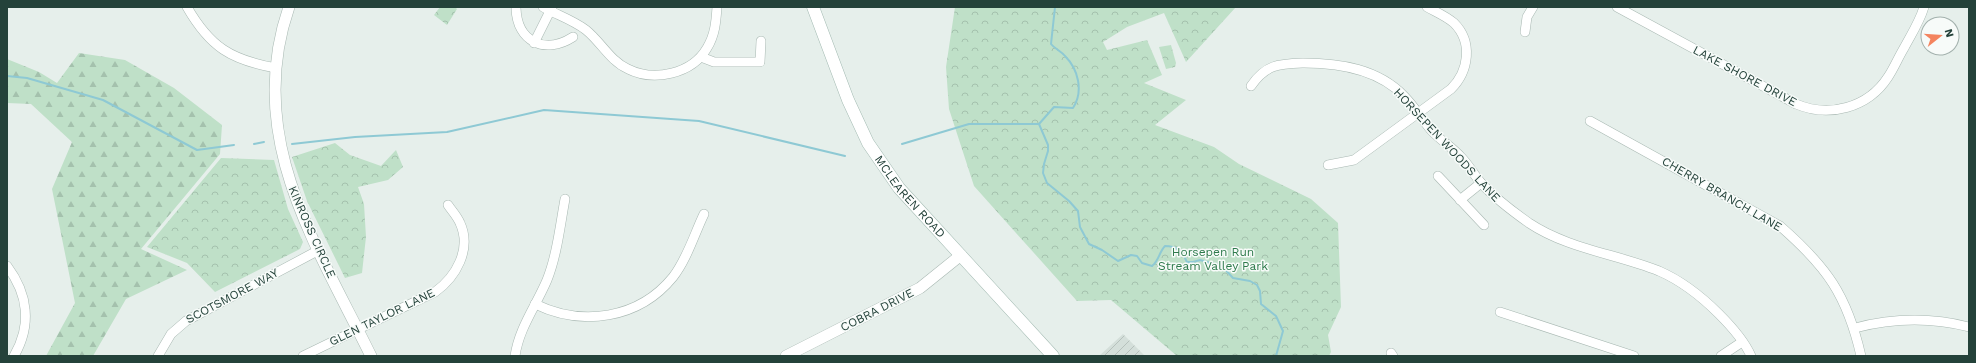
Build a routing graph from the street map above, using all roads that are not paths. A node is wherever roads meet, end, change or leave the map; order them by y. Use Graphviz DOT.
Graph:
graph roads {
  1 [pos="187,7"];
  2 [pos="289,7"];
  3 [pos="717,7"];
  4 [pos="813,7"];
  5 [pos="1427,7"];
  6 [pos="1533,7"];
  7 [pos="1617,7"];
  8 [pos="1924,7"];
  9 [pos="516,8"];
  10 [pos="548,8"];
  11 [pos="1525,32"];
  12 [pos="573,37"];
  13 [pos="761,41"];
  14 [pos="534,43"];
  15 [pos="701,57"];
  16 [pos="276,68"];
  17 [pos="1251,86"];
  18 [pos="1418,113"];
  19 [pos="1590,121"];
  20 [pos="1328,165"];
  21 [pos="1438,176"];
  22 [pos="1481,183"];
  23 [pos="565,199"];
  24 [pos="1460,200"];
  25 [pos="448,205"];
  26 [pos="704,214"];
  27 [pos="1484,225"];
  28 [pos="319,250"];
  29 [pos="961,255"];
  30 [pos="7,266"];
  31 [pos="535,304"];
  32 [pos="1500,312"];
  33 [pos="1969,327"];
  34 [pos="1855,328"];
  35 [pos="358,329"];
  36 [pos="1742,342"];
  37 [pos="14,356"];
  38 [pos="158,356"];
  39 [pos="303,356"];
  40 [pos="371,356"];
  41 [pos="515,356"];
  42 [pos="786,356"];
  43 [pos="1053,356"];
  44 [pos="1634,356"];
  45 [pos="1721,356"];
  46 [pos="1751,356"];
  47 [pos="1861,356"];
  1 -- 16 [label="street"];
  2 -- 16 [label="street, KINROSS CIRCLE"];
  3 -- 15 [label="street"];
  4 -- 29 [label="main road, MCLEAREN ROAD"];
  5 -- 18 [label="street"];
  6 -- 11 [label="street"];
  7 -- 8 [label="street, LAKE SHORE DRIVE"];
  9 -- 14 [label="street"];
  10 -- 14 [label="street"];
  10 -- 15 [label="street"];
  12 -- 14 [label="street"];
  13 -- 15 [label="street"];
  16 -- 28 [label="street, KINROSS CIRCLE"];
  17 -- 18 [label="street, HORSEPEN WOODS LANE"];
  18 -- 20 [label="street"];
  18 -- 22 [label="street, HORSEPEN WOODS LANE"];
  19 -- 34 [label="street, CHERRY BRANCH LANE"];
  21 -- 24 [label="street"];
  22 -- 24 [label="street"];
  22 -- 36 [label="street, HORSEPEN WOODS LANE"];
  23 -- 31 [label="street"];
  24 -- 27 [label="street"];
  25 -- 35 [label="street, GLEN TAYLOR LANE"];
  26 -- 31 [label="street"];
  28 -- 35 [label="street, KINROSS CIRCLE"];
  28 -- 38 [label="street, SCOTSMORE WAY"];
  29 -- 42 [label="street, COBRA DRIVE"];
  29 -- 43 [label="main road, MCLEAREN ROAD"];
  30 -- 37 [label="street"];
  31 -- 41 [label="street"];
  32 -- 44 [label="street"];
  33 -- 34 [label="street"];
  34 -- 47 [label="street, CHERRY BRANCH LANE"];
  35 -- 39 [label="street, GLEN TAYLOR LANE"];
  35 -- 40 [label="street, KINROSS CIRCLE"];
  36 -- 45 [label="street"];
  36 -- 46 [label="street, HORSEPEN WOODS LANE"];
}
